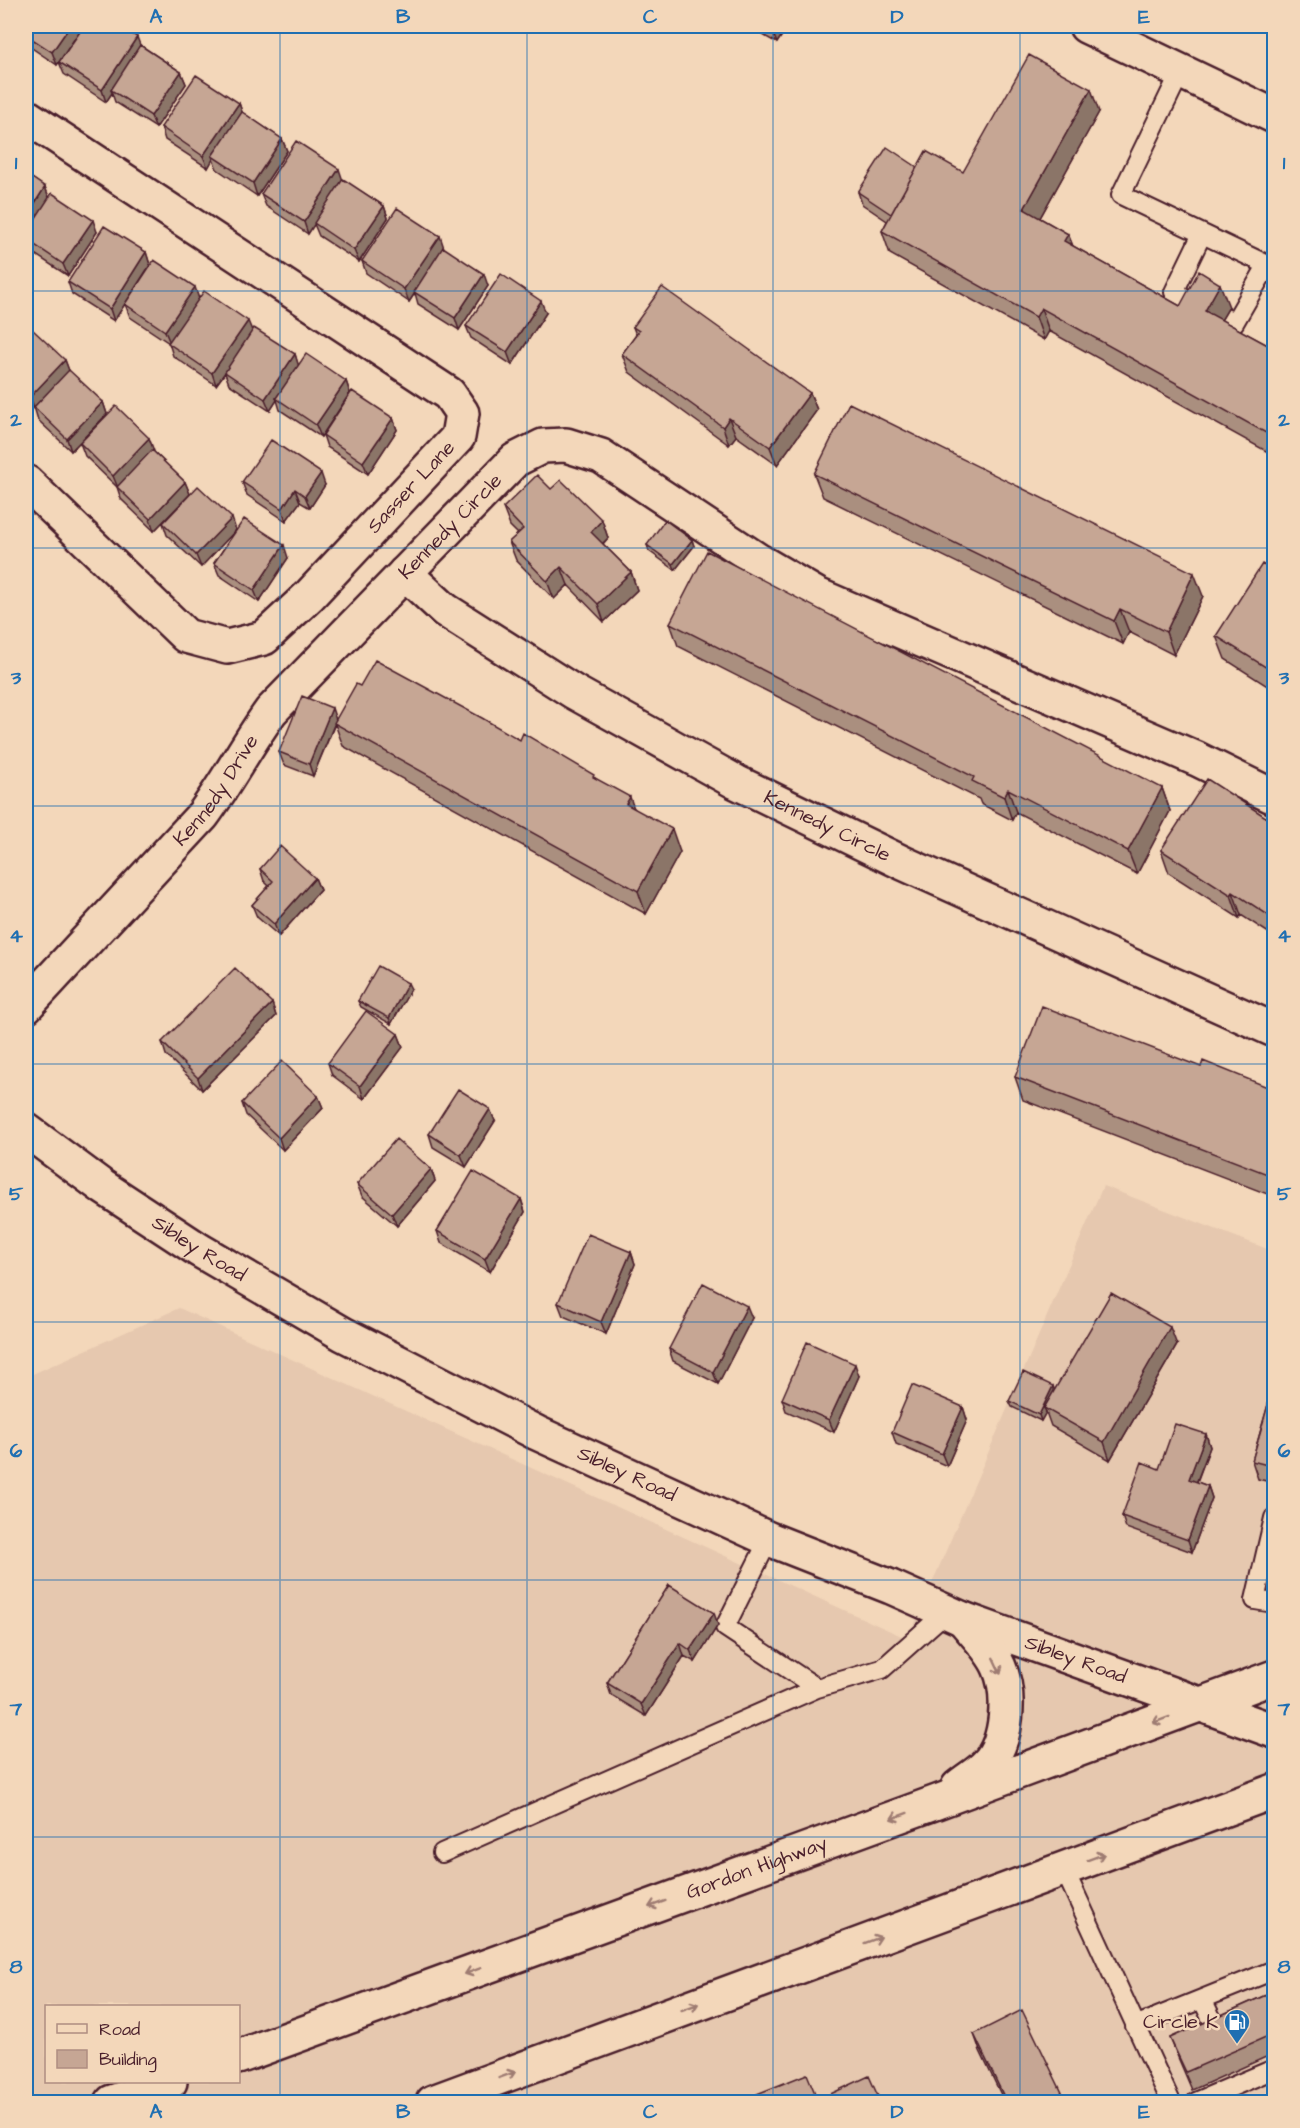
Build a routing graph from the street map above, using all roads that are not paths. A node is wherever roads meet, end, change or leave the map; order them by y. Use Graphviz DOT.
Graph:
graph roads {
  1 [pos="1086,26"];
  2 [pos="1181,71"];
  3 [pos="26,116"];
  4 [pos="1275,116"];
  5 [pos="1202,234"];
  6 [pos="1271,266"];
  7 [pos="1201,306"];
  8 [pos="1223,317"];
  9 [pos="26,482"];
  10 [pos="405,573"];
  11 [pos="1275,797"];
  12 [pos="26,1006"];
  13 [pos="1275,1030"];
  14 [pos="26,1130"];
  15 [pos="1275,1518"];
  16 [pos="769,1539"];
  17 [pos="1275,1603"];
  18 [pos="954,1616"];
  19 [pos="1275,1677"];
  20 [pos="818,1688"];
  21 [pos="1202,1705"];
  22 [pos="1275,1731"];
  23 [pos="1275,1791"];
  24 [pos="937,1802"];
  25 [pos="442,1853"];
  26 [pos="1064,1869"];
  27 [pos="1274,1971"];
  28 [pos="1238,1985"];
  29 [pos="1202,1999"];
  30 [pos="1246,2002"];
  31 [pos="1135,2026"];
  32 [pos="1220,2036"];
  33 [pos="240,2055"];
  34 [pos="1273,2062"];
  35 [pos="167,2083"];
  36 [pos="112,2103"];
  37 [pos="433,2103"];
  38 [pos="1171,2103"];
  39 [pos="1196,2103"];
  1 -- 2 [label="main road"];
  2 -- 4 [label="main road"];
  2 -- 5 [label="lane"];
  3 -- 9 [label="main road, Sasser Lane"];
  5 -- 6 [label="lane"];
  5 -- 7 [label="lane"];
  6 -- 8 [label="lane"];
  10 -- 11 [label="main road, Kennedy Circle"];
  10 -- 12 [label="main road, Kennedy Drive"];
  10 -- 13 [label="main road, Kennedy Circle"];
  14 -- 16 [label="main road, Sibley Road"];
  15 -- 17 [label="lane"];
  16 -- 18 [label="main road, Sibley Road"];
  16 -- 20 [label="lane"];
  18 -- 20 [label="lane"];
  18 -- 21 [label="main road, Sibley Road"];
  18 -- 24 [label="main road, one-way"];
  19 -- 21 [label="main road, Gordon Highway"];
  20 -- 25 [label="lane"];
  21 -- 22 [label="main road, Sibley Road"];
  21 -- 24 [label="main road, Gordon Highway, one-way"];
  26 -- 23 [label="main road, one-way"];
  24 -- 33 [label="main road, Gordon Highway, one-way"];
  26 -- 31 [label="lane"];
  37 -- 26 [label="main road, one-way"];
  27 -- 28 [label="lane"];
  28 -- 29 [label="lane"];
  28 -- 30 [label="lane"];
  29 -- 31 [label="lane"];
  29 -- 32 [label="lane"];
  31 -- 38 [label="lane"];
  34 -- 39 [label="lane"];
  35 -- 36 [label="main road"];
}
